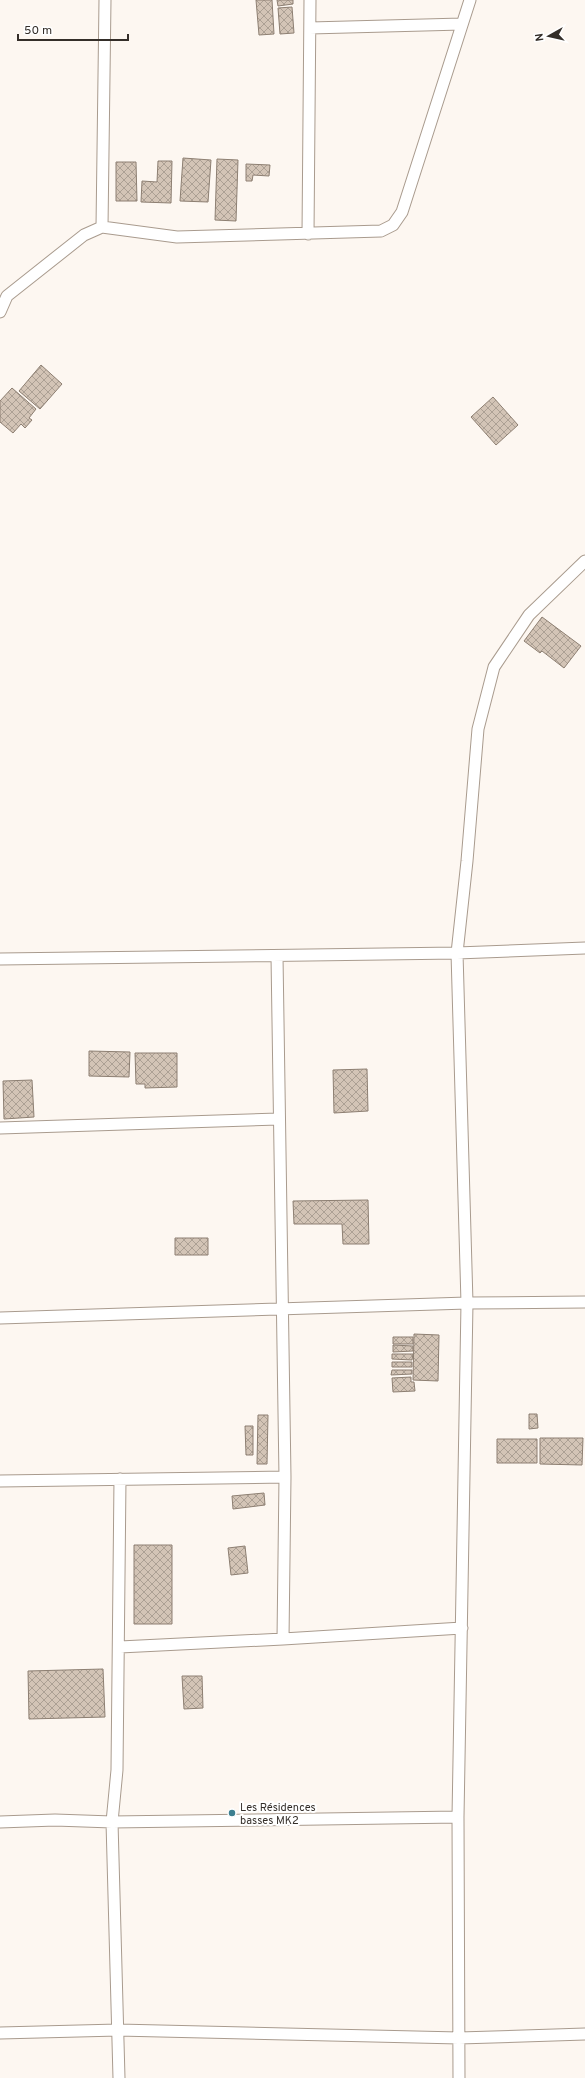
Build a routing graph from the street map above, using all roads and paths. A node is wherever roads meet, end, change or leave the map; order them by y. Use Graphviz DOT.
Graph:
graph roads {
  1 [pos="105,0"];
  2 [pos="310,0"];
  3 [pos="470,0"];
  4 [pos="462,24"];
  5 [pos="310,28"];
  6 [pos="102,227"];
  7 [pos="308,234"];
  8 [pos="4,295"];
  9 [pos="0,312"];
  10 [pos="585,561"];
  11 [pos="585,948"];
  12 [pos="457,953"];
  13 [pos="277,956"];
  14 [pos="0,959"];
  15 [pos="278,1119"];
  16 [pos="0,1128"];
  17 [pos="585,1302"];
  18 [pos="467,1303"];
  19 [pos="282,1309"];
  20 [pos="0,1318"];
  21 [pos="285,1477"];
  22 [pos="120,1479"];
  23 [pos="0,1481"];
  24 [pos="462,1628"];
  25 [pos="283,1639"];
  26 [pos="120,1647"];
  27 [pos="458,1818"];
  28 [pos="0,1822"];
  29 [pos="112,1822"];
  30 [pos="118,2030"];
  31 [pos="0,2033"];
  32 [pos="585,2034"];
  33 [pos="459,2038"];
  34 [pos="119,2078"];
  35 [pos="459,2078"];
  1 -- 6 [label="street"];
  2 -- 5 [label="street"];
  3 -- 4 [label="street"];
  4 -- 5 [label="street"];
  4 -- 7 [label="street"];
  5 -- 7 [label="street"];
  6 -- 7 [label="street"];
  6 -- 8 [label="street"];
  8 -- 9 [label="street"];
  10 -- 12 [label="street"];
  11 -- 12 [label="street"];
  12 -- 13 [label="street"];
  12 -- 18 [label="street"];
  13 -- 14 [label="street"];
  13 -- 15 [label="street"];
  15 -- 16 [label="street"];
  15 -- 19 [label="street"];
  17 -- 18 [label="street"];
  18 -- 19 [label="street"];
  18 -- 24 [label="street"];
  19 -- 20 [label="street"];
  19 -- 21 [label="street"];
  21 -- 22 [label="street"];
  21 -- 25 [label="street"];
  22 -- 23 [label="street"];
  22 -- 26 [label="street"];
  24 -- 25 [label="street"];
  24 -- 27 [label="street"];
  25 -- 26 [label="street"];
  26 -- 29 [label="street"];
  27 -- 29 [label="street"];
  27 -- 33 [label="street"];
  28 -- 29 [label="street"];
  29 -- 30 [label="street"];
  30 -- 31 [label="street"];
  30 -- 33 [label="street"];
  30 -- 34 [label="street"];
  32 -- 33 [label="street"];
  33 -- 35 [label="street"];
}
